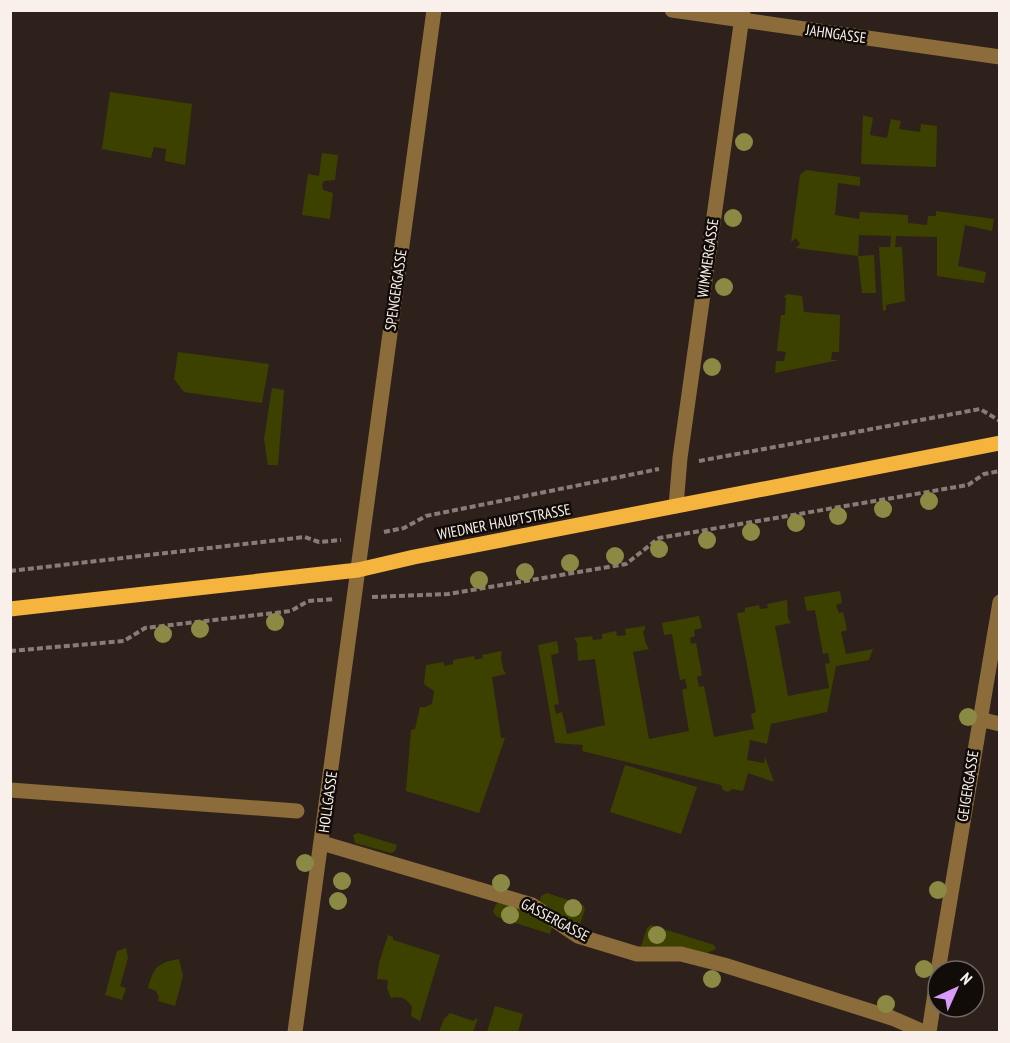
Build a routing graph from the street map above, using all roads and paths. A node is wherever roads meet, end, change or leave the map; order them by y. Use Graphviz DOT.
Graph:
graph roads {
  1 [pos="434,10"];
  2 [pos="672,10"];
  3 [pos="742,15"];
  4 [pos="999,57"];
  5 [pos="999,443"];
  6 [pos="999,471"];
  7 [pos="676,506"];
  8 [pos="362,536"];
  9 [pos="358,570"];
  10 [pos="10,571"];
  11 [pos="354,599"];
  12 [pos="999,602"];
  13 [pos="10,609"];
  14 [pos="10,651"];
  15 [pos="979,719"];
  16 [pos="999,724"];
  17 [pos="10,790"];
  18 [pos="297,811"];
  19 [pos="322,843"];
  20 [pos="940,959"];
  21 [pos="295,1032"];
  22 [pos="926,1032"];
  1 -- 8 [label="street, SPENGERGASSE"];
  2 -- 3 [label="street, JAHNGASSE"];
  3 -- 4 [label="street, JAHNGASSE"];
  3 -- 7 [label="street, WIMMERGASSE"];
  5 -- 7 [label="main road, WIEDNER HAUPTSTRASSE"];
  6 -- 11 [label="path"];
  7 -- 9 [label="main road, WIEDNER HAUPTSTRASSE"];
  8 -- 9 [label="street, SPENGERGASSE"];
  8 -- 10 [label="path"];
  9 -- 11 [label="street, HOLLGASSE"];
  9 -- 13 [label="main road, WIEDNER HAUPTSTRASSE"];
  11 -- 14 [label="path"];
  11 -- 19 [label="street, HOLLGASSE"];
  12 -- 15 [label="street, GEIGERGASSE"];
  15 -- 16 [label="street"];
  15 -- 20 [label="street, GEIGERGASSE"];
  17 -- 18 [label="street"];
  19 -- 21 [label="street, HOLLGASSE"];
  19 -- 22 [label="street, GASSERGASSE"];
}
